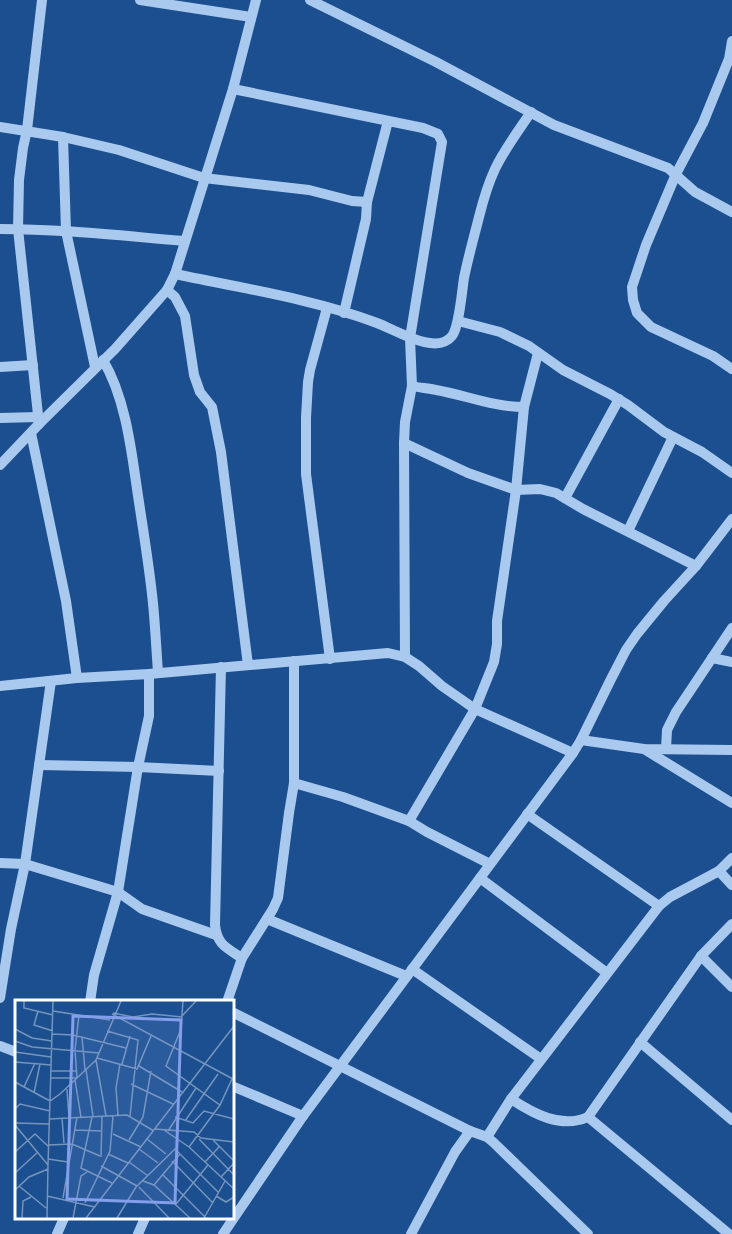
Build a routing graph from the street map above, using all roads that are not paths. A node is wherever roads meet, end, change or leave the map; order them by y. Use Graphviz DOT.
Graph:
graph roads {
  1 [pos="42,0"];
  2 [pos="140,0"];
  3 [pos="256,0"];
  4 [pos="310,0"];
  5 [pos="251,16"];
  6 [pos="732,41"];
  7 [pos="232,89"];
  8 [pos="531,111"];
  9 [pos="388,121"];
  10 [pos="0,126"];
  11 [pos="27,130"];
  12 [pos="63,137"];
  13 [pos="676,174"];
  14 [pos="204,178"];
  15 [pos="367,202"];
  16 [pos="732,212"];
  17 [pos="0,229"];
  18 [pos="18,229"];
  19 [pos="66,231"];
  20 [pos="185,241"];
  21 [pos="175,274"];
  22 [pos="167,290"];
  23 [pos="327,308"];
  24 [pos="344,313"];
  25 [pos="458,321"];
  26 [pos="410,338"];
  27 [pos="538,352"];
  28 [pos="99,364"];
  29 [pos="33,365"];
  30 [pos="0,367"];
  31 [pos="732,369"];
  32 [pos="412,386"];
  33 [pos="619,399"];
  34 [pos="524,407"];
  35 [pos="0,418"];
  36 [pos="39,420"];
  37 [pos="31,433"];
  38 [pos="673,437"];
  39 [pos="404,443"];
  40 [pos="0,465"];
  41 [pos="732,473"];
  42 [pos="516,490"];
  43 [pos="565,498"];
  44 [pos="732,519"];
  45 [pos="628,531"];
  46 [pos="696,566"];
  47 [pos="732,628"];
  48 [pos="405,657"];
  49 [pos="712,658"];
  50 [pos="330,659"];
  51 [pos="294,661"];
  52 [pos="732,662"];
  53 [pos="248,664"];
  54 [pos="221,667"];
  55 [pos="153,673"];
  56 [pos="77,678"];
  57 [pos="51,681"];
  58 [pos="0,686"];
  59 [pos="475,709"];
  60 [pos="581,740"];
  61 [pos="644,749"];
  62 [pos="666,749"];
  63 [pos="732,750"];
  64 [pos="573,753"];
  65 [pos="39,765"];
  66 [pos="138,767"];
  67 [pos="219,771"];
  68 [pos="294,783"];
  69 [pos="732,804"];
  70 [pos="527,814"];
  71 [pos="409,821"];
  72 [pos="732,858"];
  73 [pos="0,863"];
  74 [pos="25,864"];
  75 [pos="490,864"];
  76 [pos="718,871"];
  77 [pos="480,878"];
  78 [pos="732,885"];
  79 [pos="118,892"];
  80 [pos="658,906"];
  81 [pos="267,919"];
  82 [pos="732,924"];
  83 [pos="216,935"];
  84 [pos="701,956"];
  85 [pos="242,958"];
  86 [pos="409,972"];
  87 [pos="607,973"];
  88 [pos="1,986"];
  89 [pos="732,987"];
  90 [pos="0,998"];
  91 [pos="90,1000"];
  92 [pos="228,1000"];
  93 [pos="234,1013"];
  94 [pos="640,1042"];
  95 [pos="0,1046"];
  96 [pos="15,1052"];
  97 [pos="542,1059"];
  98 [pos="340,1065"];
  99 [pos="234,1087"];
  100 [pos="511,1099"];
  101 [pos="303,1116"];
  102 [pos="588,1117"];
  103 [pos="732,1120"];
  104 [pos="470,1131"];
  105 [pos="487,1137"];
  106 [pos="234,1218"];
  107 [pos="63,1219"];
  108 [pos="145,1219"];
  109 [pos="233,1219"];
  110 [pos="57,1234"];
  111 [pos="138,1234"];
  112 [pos="223,1234"];
  113 [pos="411,1234"];
  114 [pos="588,1234"];
  115 [pos="729,1234"];
  1 -- 11 [label="street"];
  2 -- 5 [label="street"];
  3 -- 5 [label="street"];
  4 -- 8 [label="street"];
  5 -- 7 [label="street"];
  6 -- 13 [label="street"];
  7 -- 9 [label="street"];
  7 -- 14 [label="street"];
  8 -- 13 [label="street"];
  8 -- 25 [label="street"];
  9 -- 15 [label="street"];
  9 -- 26 [label="street"];
  10 -- 11 [label="street"];
  11 -- 12 [label="street"];
  11 -- 18 [label="street"];
  12 -- 14 [label="street"];
  12 -- 19 [label="street"];
  13 -- 16 [label="street"];
  13 -- 31 [label="street"];
  14 -- 15 [label="street"];
  14 -- 20 [label="street"];
  15 -- 24 [label="street"];
  17 -- 18 [label="street"];
  18 -- 19 [label="street"];
  18 -- 29 [label="street"];
  19 -- 20 [label="street"];
  19 -- 28 [label="street"];
  20 -- 21 [label="street"];
  21 -- 22 [label="street"];
  21 -- 23 [label="street"];
  22 -- 28 [label="street"];
  22 -- 53 [label="street"];
  23 -- 24 [label="street"];
  23 -- 50 [label="street"];
  24 -- 26 [label="street"];
  25 -- 26 [label="street"];
  25 -- 27 [label="street"];
  26 -- 32 [label="street"];
  27 -- 33 [label="street"];
  27 -- 34 [label="street"];
  28 -- 36 [label="street"];
  28 -- 55 [label="street"];
  29 -- 30 [label="street"];
  29 -- 36 [label="street"];
  32 -- 34 [label="street"];
  32 -- 39 [label="street"];
  33 -- 38 [label="street"];
  33 -- 43 [label="street"];
  34 -- 42 [label="street"];
  35 -- 36 [label="street"];
  36 -- 37 [label="street"];
  37 -- 40 [label="street"];
  37 -- 56 [label="street"];
  38 -- 41 [label="street"];
  38 -- 45 [label="street"];
  39 -- 42 [label="street"];
  39 -- 48 [label="street"];
  42 -- 43 [label="street"];
  42 -- 59 [label="street"];
  43 -- 45 [label="street"];
  44 -- 46 [label="street"];
  45 -- 46 [label="street"];
  46 -- 60 [label="street"];
  47 -- 49 [label="street"];
  48 -- 50 [label="street"];
  48 -- 59 [label="street"];
  49 -- 52 [label="street"];
  49 -- 62 [label="street"];
  50 -- 51 [label="street"];
  51 -- 53 [label="street"];
  51 -- 68 [label="street"];
  53 -- 54 [label="street"];
  54 -- 55 [label="street"];
  54 -- 67 [label="street"];
  55 -- 56 [label="street"];
  55 -- 66 [label="street"];
  56 -- 57 [label="street"];
  57 -- 58 [label="street"];
  57 -- 65 [label="street"];
  59 -- 64 [label="street"];
  59 -- 71 [label="street"];
  60 -- 61 [label="street"];
  60 -- 64 [label="street"];
  61 -- 62 [label="street"];
  61 -- 69 [label="street"];
  62 -- 63 [label="street"];
  64 -- 70 [label="street"];
  65 -- 66 [label="street"];
  65 -- 74 [label="street"];
  66 -- 67 [label="street"];
  66 -- 79 [label="street"];
  67 -- 83 [label="street"];
  68 -- 71 [label="street"];
  68 -- 81 [label="street"];
  70 -- 75 [label="street"];
  70 -- 80 [label="street"];
  71 -- 75 [label="street"];
  72 -- 76 [label="street"];
  73 -- 74 [label="street"];
  74 -- 79 [label="street"];
  74 -- 88 [label="street"];
  75 -- 77 [label="street"];
  76 -- 78 [label="street"];
  76 -- 80 [label="street"];
  77 -- 86 [label="street"];
  77 -- 87 [label="street"];
  79 -- 83 [label="street"];
  79 -- 91 [label="street"];
  80 -- 87 [label="street"];
  81 -- 85 [label="street"];
  81 -- 86 [label="street"];
  82 -- 84 [label="street"];
  83 -- 85 [label="street"];
  84 -- 89 [label="street"];
  84 -- 94 [label="street"];
  85 -- 92 [label="street"];
  86 -- 97 [label="street"];
  86 -- 98 [label="street"];
  87 -- 97 [label="street"];
  88 -- 90 [label="street"];
  93 -- 98 [label="street"];
  94 -- 102 [label="street"];
  94 -- 103 [label="street"];
  95 -- 96 [label="street"];
  97 -- 100 [label="street"];
  98 -- 101 [label="street"];
  98 -- 104 [label="street"];
  99 -- 101 [label="street"];
  100 -- 102 [label="street"];
  100 -- 105 [label="street"];
  101 -- 106 [label="street"];
  102 -- 115 [label="street"];
  104 -- 105 [label="street"];
  104 -- 113 [label="street"];
  105 -- 114 [label="street"];
  107 -- 110 [label="street"];
  108 -- 111 [label="street"];
  109 -- 112 [label="street"];
}
